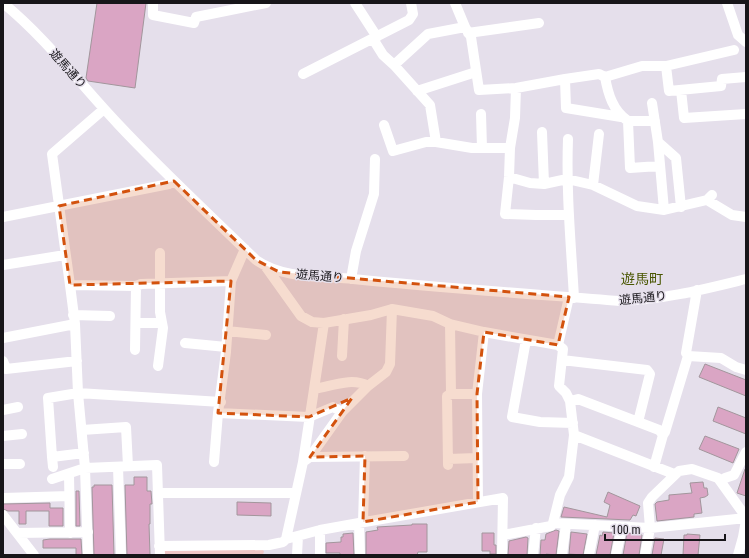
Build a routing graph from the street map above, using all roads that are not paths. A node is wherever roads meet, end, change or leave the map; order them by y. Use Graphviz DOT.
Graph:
graph roads {
  1 [pos="153,3"];
  2 [pos="266,3"];
  3 [pos="355,3"];
  4 [pos="412,3"];
  5 [pos="455,3"];
  6 [pos="727,3"];
  7 [pos="9,5"];
  8 [pos="248,5"];
  9 [pos="538,23"];
  10 [pos="467,30"];
  11 [pos="375,38"];
  12 [pos="746,42"];
  13 [pos="734,50"];
  14 [pos="394,65"];
  15 [pos="666,66"];
  16 [pos="476,72"];
  17 [pos="304,74"];
  18 [pos="605,77"];
  19 [pos="746,77"];
  20 [pos="565,80"];
  21 [pos="516,88"];
  22 [pos="681,90"];
  23 [pos="418,91"];
  24 [pos="652,103"];
  25 [pos="104,109"];
  26 [pos="481,114"];
  27 [pos="746,114"];
  28 [pos="624,119"];
  29 [pos="655,120"];
  30 [pos="384,125"];
  31 [pos="542,132"];
  32 [pos="599,134"];
  33 [pos="568,139"];
  34 [pos="436,142"];
  35 [pos="658,142"];
  36 [pos="482,148"];
  37 [pos="510,148"];
  38 [pos="375,159"];
  39 [pos="660,166"];
  40 [pos="509,177"];
  41 [pos="567,179"];
  42 [pos="174,181"];
  43 [pos="544,184"];
  44 [pos="593,185"];
  45 [pos="59,206"];
  46 [pos="681,207"];
  47 [pos="664,210"];
  48 [pos="568,215"];
  49 [pos="3,217"];
  50 [pos="746,217"];
  51 [pos="244,249"];
  52 [pos="160,253"];
  53 [pos="66,255"];
  54 [pos="3,265"];
  55 [pos="266,267"];
  56 [pos="351,279"];
  57 [pos="746,279"];
  58 [pos="231,281"];
  59 [pos="160,284"];
  60 [pos="70,285"];
  61 [pos="136,286"];
  62 [pos="697,290"];
  63 [pos="572,297"];
  64 [pos="392,309"];
  65 [pos="110,316"];
  66 [pos="74,320"];
  67 [pos="344,320"];
  68 [pos="136,323"];
  69 [pos="162,323"];
  70 [pos="324,323"];
  71 [pos="450,324"];
  72 [pos="227,331"];
  73 [pos="484,332"];
  74 [pos="266,334"];
  75 [pos="3,338"];
  76 [pos="526,340"];
  77 [pos="186,343"];
  78 [pos="558,345"];
  79 [pos="226,347"];
  80 [pos="135,350"];
  81 [pos="342,356"];
  82 [pos="688,356"];
  83 [pos="562,360"];
  84 [pos="3,361"];
  85 [pos="77,361"];
  86 [pos="158,366"];
  87 [pos="746,370"];
  88 [pos="368,386"];
  89 [pos="314,389"];
  90 [pos="78,393"];
  91 [pos="451,394"];
  92 [pos="477,394"];
  93 [pos="570,401"];
  94 [pos="221,402"];
  95 [pos="18,407"];
  96 [pos="3,410"];
  97 [pos="342,412"];
  98 [pos="218,413"];
  99 [pos="310,417"];
  100 [pos="638,422"];
  101 [pos="573,423"];
  102 [pos="82,430"];
  103 [pos="22,434"];
  104 [pos="574,435"];
  105 [pos="663,435"];
  106 [pos="3,436"];
  107 [pos="84,453"];
  108 [pos="745,455"];
  109 [pos="365,456"];
  110 [pos="404,456"];
  111 [pos="477,458"];
  112 [pos="306,460"];
  113 [pos="214,462"];
  114 [pos="3,464"];
  115 [pos="20,464"];
  116 [pos="123,466"];
  117 [pos="654,466"];
  118 [pos="85,468"];
  119 [pos="69,474"];
  120 [pos="674,474"];
  121 [pos="52,479"];
  122 [pos="720,481"];
  123 [pos="158,493"];
  124 [pos="296,493"];
  125 [pos="69,496"];
  126 [pos="3,498"];
  127 [pos="478,502"];
  128 [pos="3,515"];
  129 [pos="746,518"];
  130 [pos="361,522"];
  131 [pos="553,523"];
  132 [pos="566,524"];
  133 [pos="595,525"];
  134 [pos="622,527"];
  135 [pos="536,528"];
  136 [pos="650,528"];
  137 [pos="320,530"];
  138 [pos="88,532"];
  139 [pos="17,533"];
  140 [pos="70,533"];
  141 [pos="503,535"];
  142 [pos="298,536"];
  143 [pos="286,539"];
  144 [pos="268,550"];
  145 [pos="160,551"];
  146 [pos="34,555"];
  147 [pos="88,555"];
  148 [pos="121,555"];
  149 [pos="297,555"];
  150 [pos="320,555"];
  151 [pos="360,555"];
  152 [pos="502,555"];
  153 [pos="533,555"];
  154 [pos="562,555"];
  155 [pos="589,555"];
  156 [pos="616,555"];
  157 [pos="645,555"];
  158 [pos="738,555"];
  1 -- 8 [label="street"];
  2 -- 8 [label="street"];
  3 -- 11 [label="street"];
  4 -- 11 [label="street"];
  5 -- 10 [label="street"];
  6 -- 12 [label="street"];
  7 -- 25 [label="street, 遊馬通り"];
  9 -- 10 [label="street"];
  10 -- 14 [label="street"];
  10 -- 16 [label="street"];
  11 -- 14 [label="street"];
  11 -- 17 [label="street"];
  13 -- 15 [label="street"];
  14 -- 23 [label="street"];
  15 -- 18 [label="street"];
  15 -- 22 [label="street"];
  16 -- 21 [label="street"];
  16 -- 23 [label="street"];
  18 -- 20 [label="street"];
  18 -- 28 [label="street"];
  19 -- 22 [label="street"];
  20 -- 21 [label="street"];
  20 -- 28 [label="street"];
  21 -- 37 [label="street"];
  22 -- 27 [label="street"];
  23 -- 34 [label="street"];
  24 -- 29 [label="street"];
  25 -- 42 [label="street, 遊馬通り"];
  25 -- 45 [label="street"];
  26 -- 36 [label="street"];
  28 -- 29 [label="street"];
  28 -- 39 [label="street"];
  29 -- 35 [label="street"];
  30 -- 34 [label="street"];
  31 -- 43 [label="street"];
  32 -- 44 [label="street"];
  33 -- 41 [label="street"];
  34 -- 36 [label="street"];
  35 -- 39 [label="street"];
  35 -- 46 [label="street"];
  36 -- 37 [label="street"];
  37 -- 40 [label="street"];
  38 -- 56 [label="street"];
  39 -- 47 [label="street"];
  40 -- 43 [label="street"];
  40 -- 48 [label="street"];
  41 -- 43 [label="street"];
  41 -- 44 [label="street"];
  41 -- 48 [label="street"];
  42 -- 45 [label="street"];
  42 -- 51 [label="street, 遊馬通り"];
  44 -- 47 [label="street"];
  45 -- 49 [label="street"];
  45 -- 53 [label="street"];
  46 -- 47 [label="street"];
  46 -- 50 [label="street"];
  48 -- 63 [label="street"];
  51 -- 55 [label="street, 遊馬通り"];
  51 -- 58 [label="street"];
  52 -- 59 [label="street"];
  53 -- 54 [label="street"];
  53 -- 60 [label="street"];
  55 -- 56 [label="street, 遊馬通り"];
  55 -- 70 [label="street"];
  56 -- 63 [label="street, 遊馬通り"];
  57 -- 62 [label="street, 遊馬通り"];
  58 -- 59 [label="street"];
  58 -- 72 [label="street"];
  59 -- 61 [label="street"];
  59 -- 69 [label="street"];
  60 -- 61 [label="street"];
  60 -- 66 [label="street"];
  61 -- 68 [label="street"];
  62 -- 63 [label="street, 遊馬通り"];
  62 -- 82 [label="street"];
  63 -- 78 [label="street"];
  64 -- 67 [label="street"];
  64 -- 71 [label="street"];
  64 -- 88 [label="street"];
  65 -- 66 [label="street"];
  66 -- 75 [label="street"];
  66 -- 85 [label="street"];
  67 -- 70 [label="street"];
  67 -- 81 [label="street"];
  68 -- 69 [label="street"];
  68 -- 80 [label="street"];
  69 -- 86 [label="street"];
  70 -- 89 [label="street"];
  71 -- 73 [label="street"];
  71 -- 91 [label="street"];
  72 -- 74 [label="street"];
  72 -- 79 [label="street"];
  73 -- 76 [label="street"];
  73 -- 92 [label="street"];
  76 -- 78 [label="street"];
  76 -- 101 [label="street"];
  77 -- 79 [label="street"];
  78 -- 83 [label="street"];
  79 -- 94 [label="street"];
  82 -- 87 [label="street"];
  82 -- 105 [label="street"];
  83 -- 93 [label="street"];
  83 -- 100 [label="street"];
  84 -- 85 [label="street"];
  85 -- 90 [label="street"];
  88 -- 89 [label="street"];
  88 -- 97 [label="street"];
  89 -- 99 [label="street"];
  90 -- 94 [label="street"];
  90 -- 102 [label="street"];
  90 -- 107 [label="street"];
  91 -- 92 [label="street"];
  91 -- 111 [label="street"];
  92 -- 111 [label="street"];
  93 -- 100 [label="street"];
  93 -- 101 [label="street"];
  94 -- 98 [label="street"];
  95 -- 96 [label="street"];
  97 -- 99 [label="street"];
  97 -- 112 [label="street"];
  98 -- 99 [label="street"];
  98 -- 113 [label="street"];
  99 -- 112 [label="street"];
  100 -- 105 [label="street"];
  101 -- 104 [label="street"];
  102 -- 107 [label="street"];
  102 -- 116 [label="street"];
  103 -- 106 [label="street"];
  104 -- 117 [label="street"];
  104 -- 131 [label="street"];
  105 -- 117 [label="street"];
  107 -- 118 [label="street"];
  108 -- 122 [label="street"];
  109 -- 110 [label="street"];
  109 -- 112 [label="street"];
  109 -- 130 [label="street"];
  111 -- 127 [label="street"];
  112 -- 124 [label="street"];
  114 -- 115 [label="street"];
  116 -- 118 [label="street"];
  116 -- 123 [label="street"];
  116 -- 148 [label="street"];
  117 -- 120 [label="street"];
  118 -- 119 [label="street"];
  118 -- 138 [label="street"];
  119 -- 121 [label="street"];
  119 -- 125 [label="street"];
  120 -- 122 [label="street"];
  120 -- 136 [label="street"];
  122 -- 129 [label="street"];
  123 -- 124 [label="street"];
  123 -- 145 [label="street"];
  124 -- 143 [label="street"];
  125 -- 126 [label="street"];
  125 -- 140 [label="street"];
  127 -- 130 [label="street"];
  127 -- 141 [label="street"];
  128 -- 139 [label="street"];
  129 -- 136 [label="street"];
  129 -- 158 [label="street"];
  130 -- 137 [label="street"];
  130 -- 151 [label="street"];
  131 -- 132 [label="street"];
  131 -- 135 [label="street"];
  132 -- 133 [label="street"];
  132 -- 154 [label="street"];
  133 -- 134 [label="street"];
  133 -- 155 [label="street"];
  134 -- 136 [label="street"];
  134 -- 156 [label="street"];
  135 -- 141 [label="street"];
  135 -- 153 [label="street"];
  136 -- 157 [label="street"];
  137 -- 142 [label="street"];
  137 -- 150 [label="street"];
  138 -- 140 [label="street"];
  138 -- 147 [label="street"];
  139 -- 140 [label="street"];
  139 -- 146 [label="street"];
  141 -- 152 [label="street"];
  142 -- 143 [label="street"];
  142 -- 149 [label="street"];
  143 -- 144 [label="street"];
  144 -- 145 [label="street"];
}
